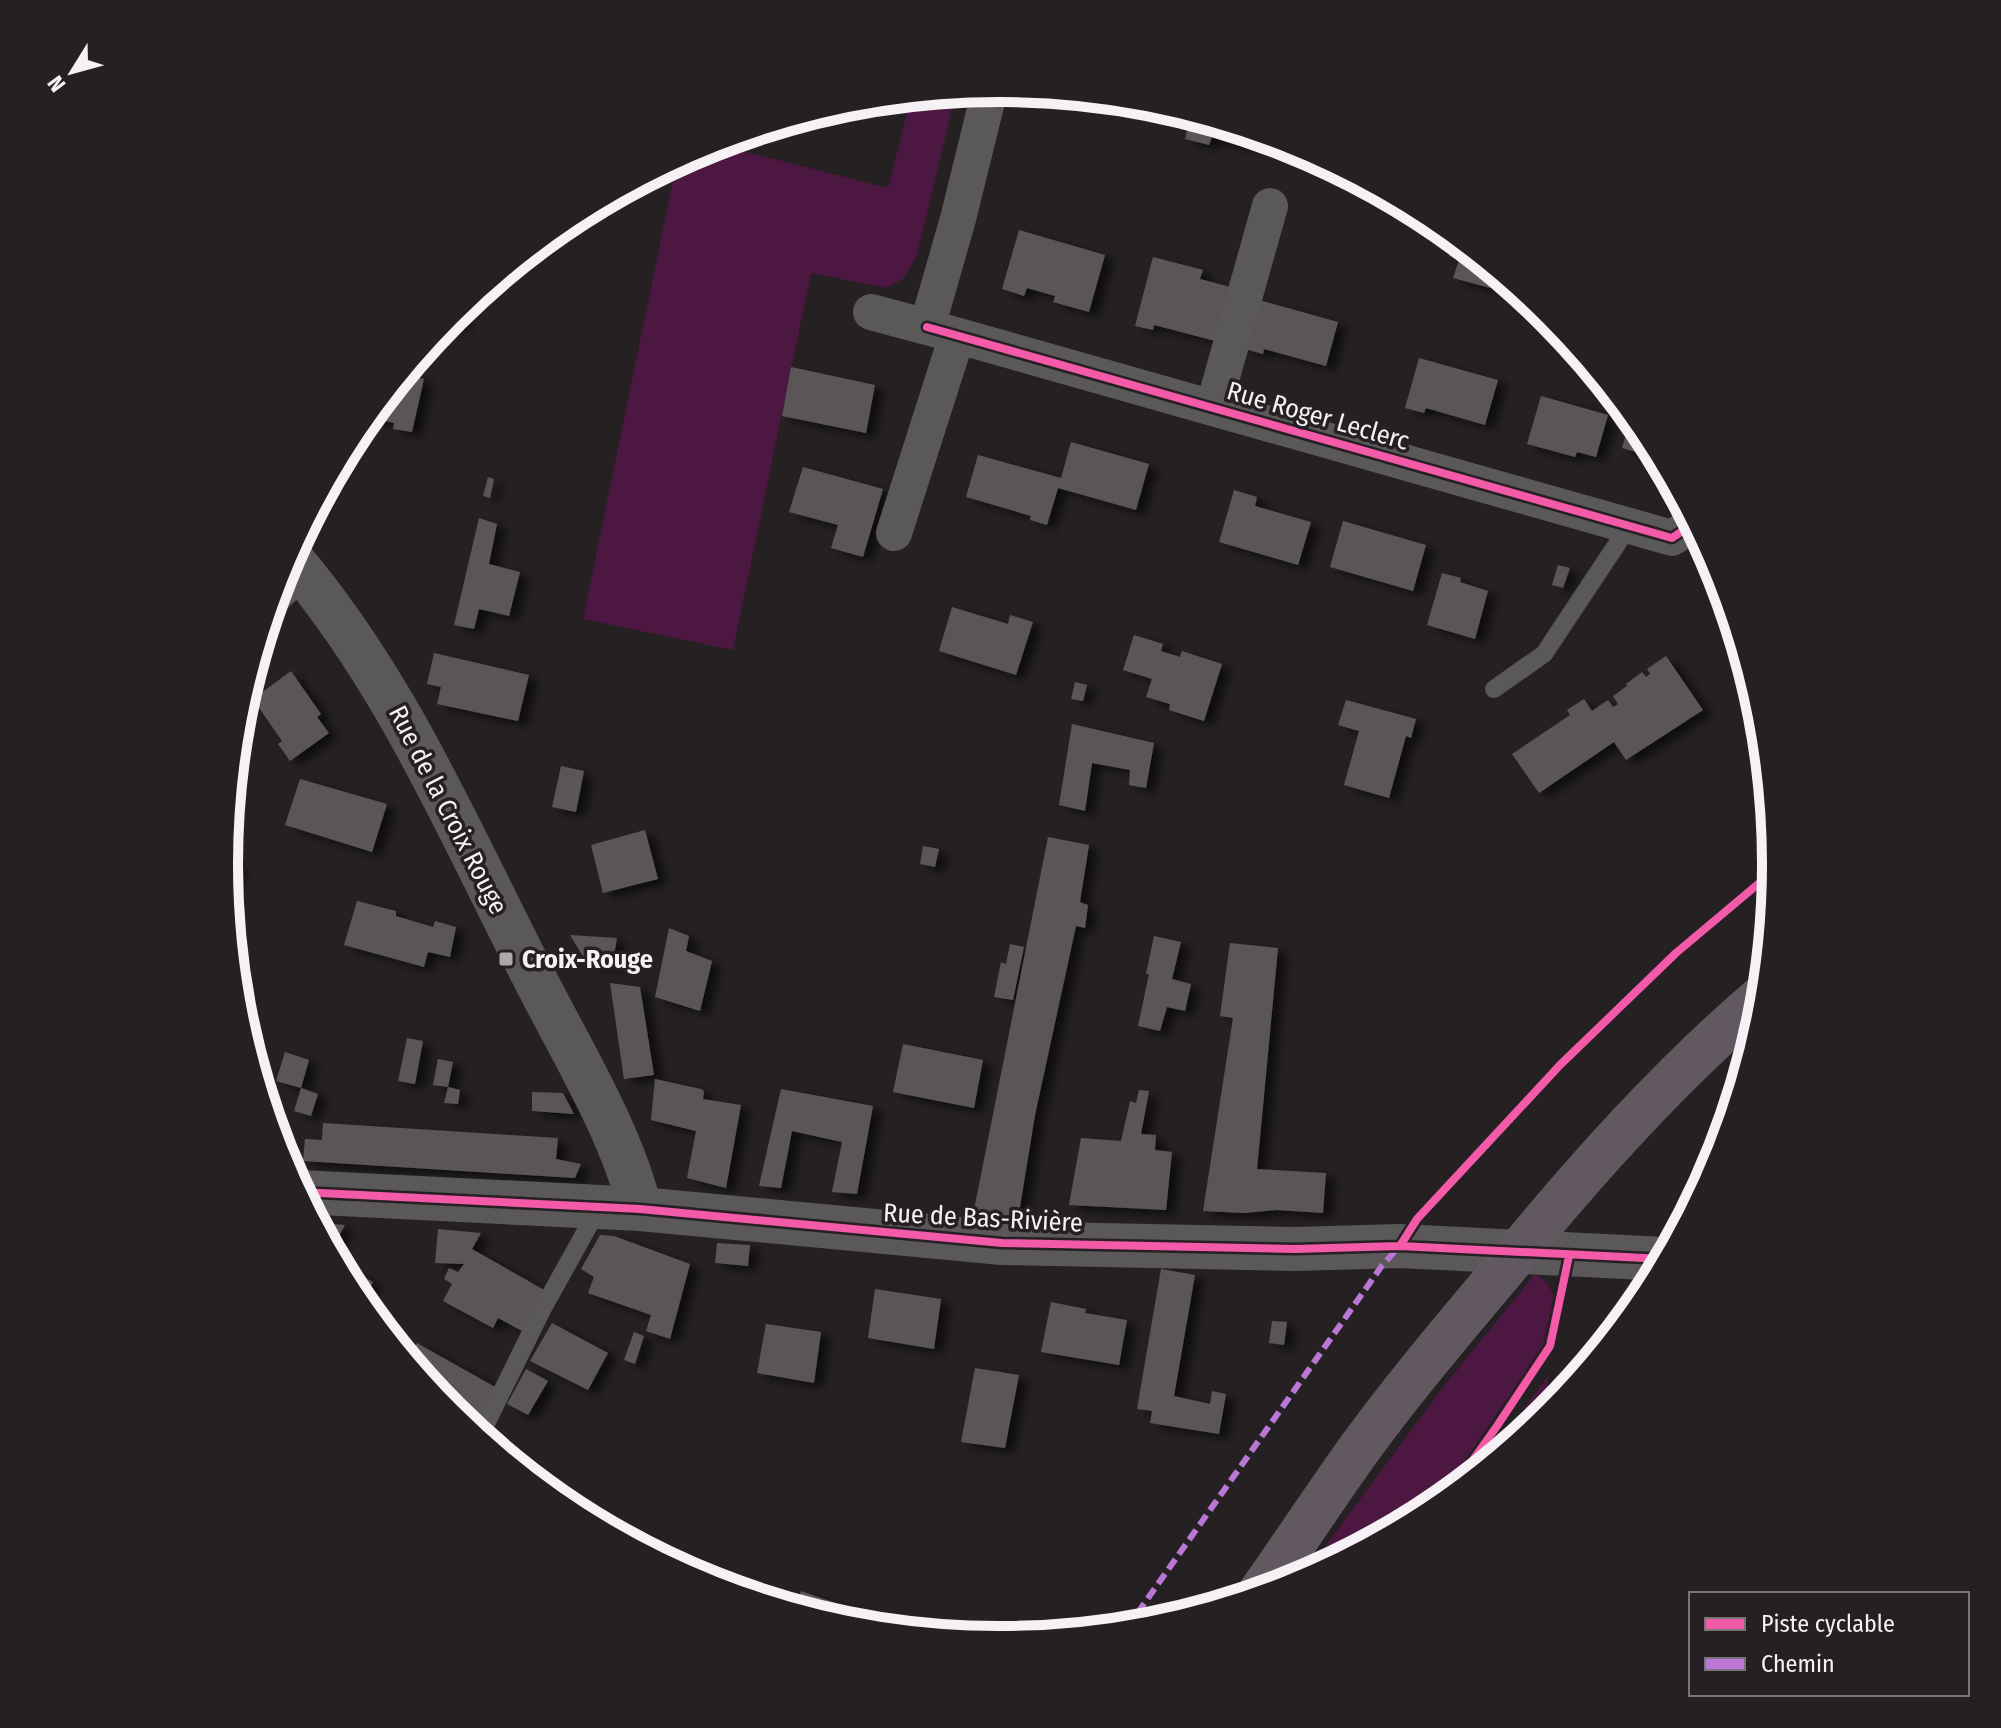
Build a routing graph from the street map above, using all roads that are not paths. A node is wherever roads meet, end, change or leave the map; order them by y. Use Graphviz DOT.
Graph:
graph roads {
  1 [pos="987,103"];
  2 [pos="1270,206"];
  3 [pos="871,312"];
  4 [pos="942,332"];
  5 [pos="1216,407"];
  6 [pos="1629,526"];
  7 [pos="1685,529"];
  8 [pos="894,533"];
  9 [pos="294,580"];
  10 [pos="1494,689"];
  11 [pos="1749,1008"];
  12 [pos="313,1193"];
  13 [pos="619,1209"];
  14 [pos="1652,1258"];
  15 [pos="485,1425"];
  16 [pos="1271,1576"];
  1 -- 4 [label="street"];
  2 -- 5 [label="street"];
  3 -- 4 [label="street, Rue Roger Leclerc"];
  4 -- 5 [label="street, Rue Roger Leclerc"];
  4 -- 8 [label="street"];
  5 -- 6 [label="street, Rue Roger Leclerc"];
  6 -- 7 [label="street, Rue Roger Leclerc"];
  6 -- 10 [label="lane"];
  9 -- 13 [label="street, Rue de la Croix Rouge"];
  11 -- 16 [label="main road"];
  12 -- 13 [label="street, Rue de Bas-Rivière"];
  13 -- 14 [label="street, Rue de Bas-Rivière"];
  13 -- 15 [label="lane"];
}
